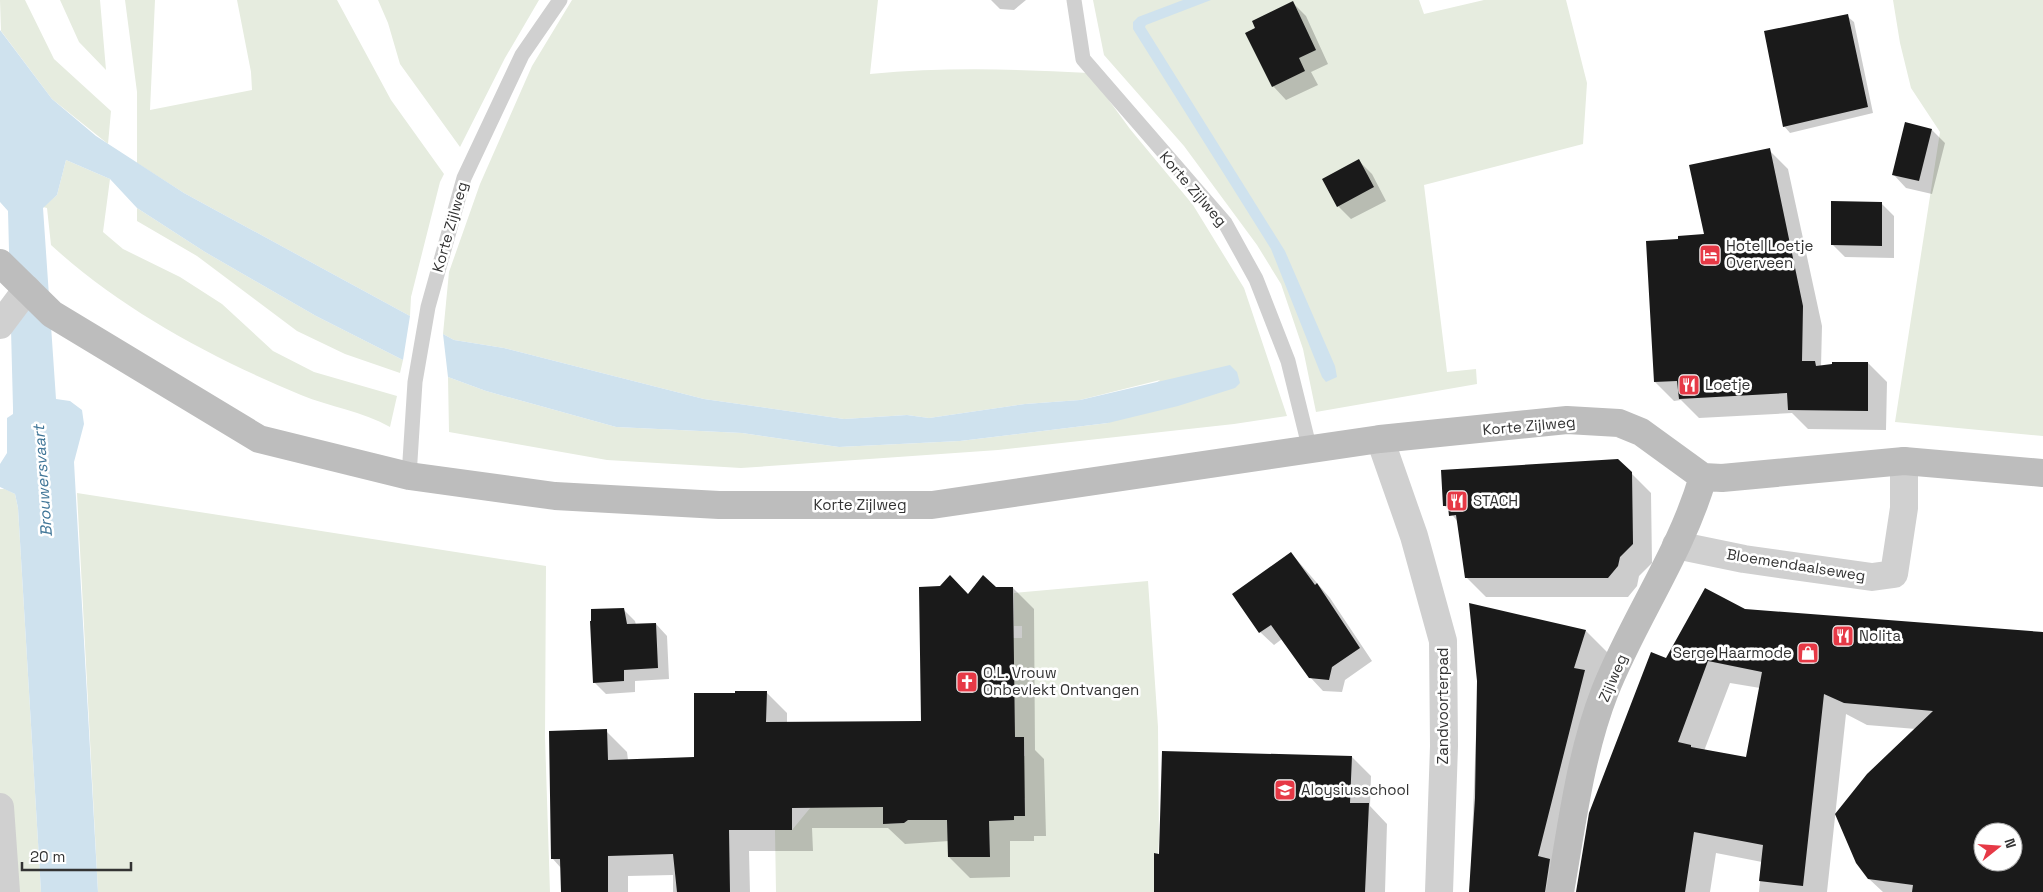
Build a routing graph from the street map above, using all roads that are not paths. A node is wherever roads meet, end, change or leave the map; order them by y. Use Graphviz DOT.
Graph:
graph roads {
  1 [pos="560,0"];
  2 [pos="1074,0"];
  3 [pos="11,274"];
  4 [pos="4,320"];
  5 [pos="1380,439"];
  6 [pos="1310,450"];
  7 [pos="1904,461"];
  8 [pos="2043,473"];
  9 [pos="409,476"];
  10 [pos="1703,477"];
  11 [pos="1676,545"];
  12 [pos="0,806"];
  13 [pos="6,892"];
  14 [pos="1439,892"];
  15 [pos="1560,892"];
  1 -- 9 [label="lane, Korte Zijlweg"];
  2 -- 6 [label="lane, Korte Zijlweg"];
  3 -- 4 [label="street"];
  3 -- 9 [label="main road, Korte Zijlweg"];
  5 -- 6 [label="main road, Korte Zijlweg"];
  5 -- 10 [label="main road, Korte Zijlweg"];
  5 -- 14 [label="street, Zandvoorterpad"];
  6 -- 9 [label="main road, Korte Zijlweg"];
  7 -- 8 [label="main road"];
  7 -- 10 [label="main road"];
  7 -- 11 [label="street, Bloemendaalseweg"];
  10 -- 11 [label="main road, Zijlweg"];
  11 -- 15 [label="main road, Zijlweg"];
  12 -- 13 [label="street"];
}
